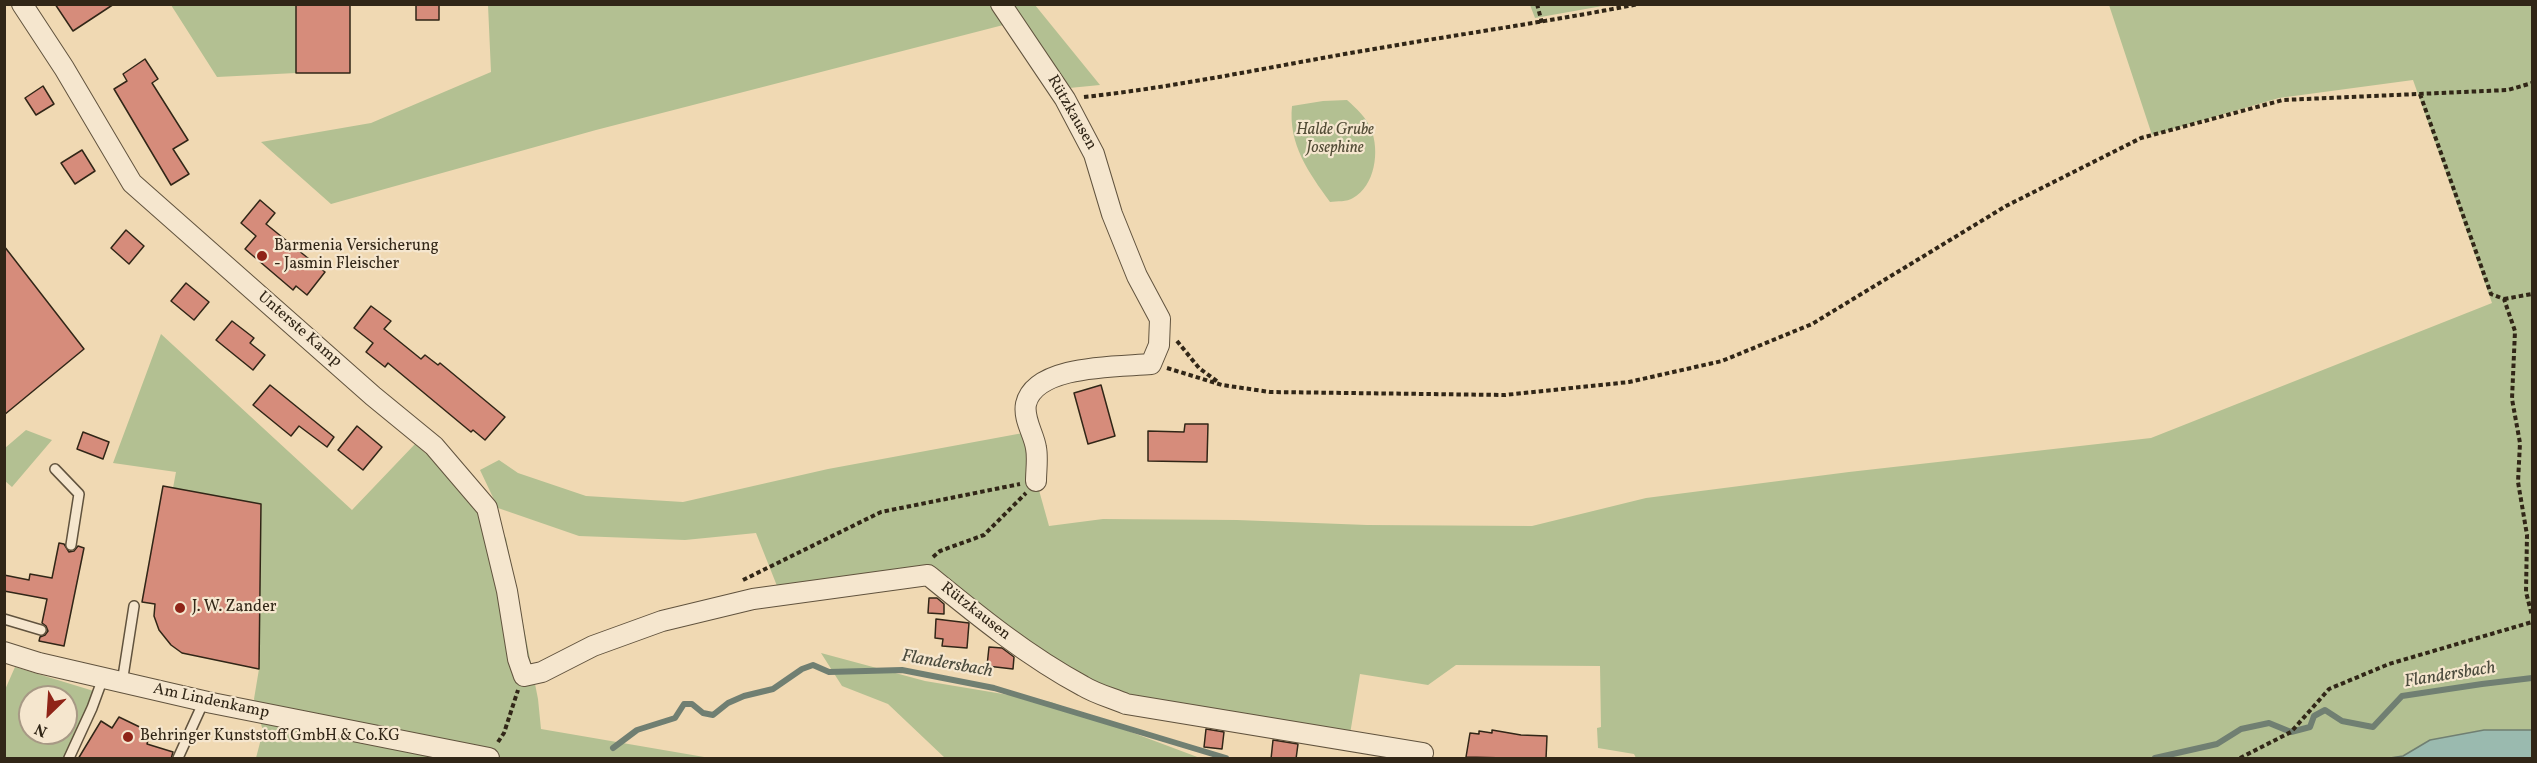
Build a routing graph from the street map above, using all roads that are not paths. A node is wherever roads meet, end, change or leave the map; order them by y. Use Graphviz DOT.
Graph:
graph roads {
  1 [pos="22,4"];
  2 [pos="1001,4"];
  3 [pos="55,469"];
  4 [pos="1036,481"];
  5 [pos="71,545"];
  6 [pos="134,606"];
  7 [pos="4,619"];
  8 [pos="41,630"];
  9 [pos="4,652"];
  10 [pos="524,676"];
  11 [pos="112,680"];
  12 [pos="204,701"];
  13 [pos="493,752"];
  14 [pos="1423,753"];
  15 [pos="69,759"];
  16 [pos="178,759"];
  1 -- 10 [label="street, Unterste Kamp"];
  2 -- 4 [label="street, Rützkausen"];
  3 -- 5 [label="lane"];
  6 -- 11 [label="lane"];
  7 -- 8 [label="lane"];
  9 -- 11 [label="street, Am Lindenkamp"];
  10 -- 14 [label="street, Rützkausen"];
  11 -- 12 [label="street, Am Lindenkamp"];
  11 -- 15 [label="lane"];
  12 -- 13 [label="street, Am Lindenkamp"];
  12 -- 16 [label="lane"];
}
